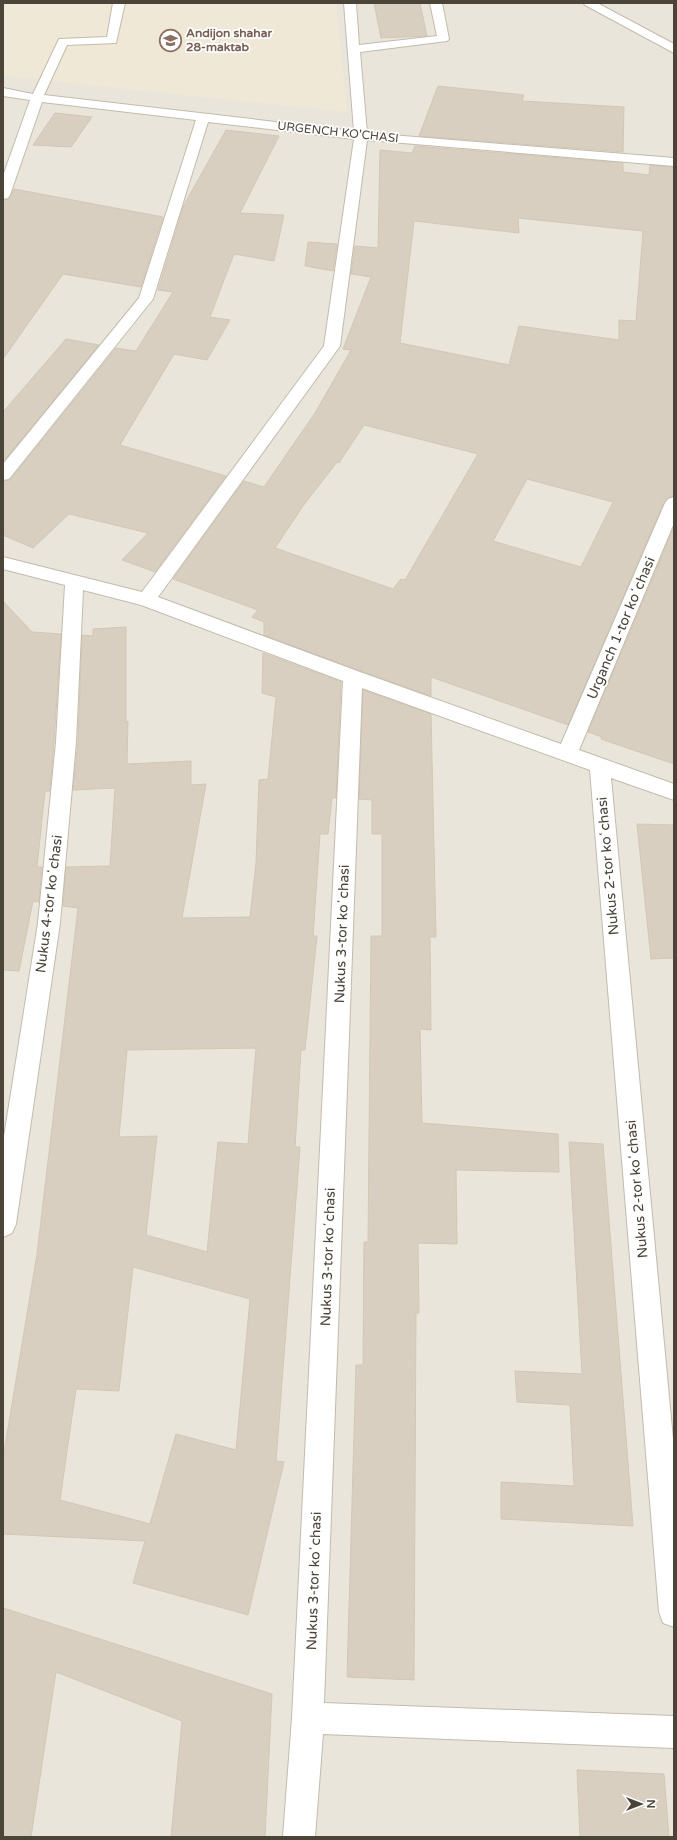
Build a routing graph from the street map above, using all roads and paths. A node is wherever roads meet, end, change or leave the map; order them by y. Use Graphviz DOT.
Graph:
graph roads {
  1 [pos="120,3"];
  2 [pos="350,3"];
  3 [pos="436,3"];
  4 [pos="588,3"];
  5 [pos="354,49"];
  6 [pos="674,50"];
  7 [pos="3,92"];
  8 [pos="37,98"];
  9 [pos="203,117"];
  10 [pos="361,136"];
  11 [pos="674,162"];
  12 [pos="3,195"];
  13 [pos="3,476"];
  14 [pos="674,502"];
  15 [pos="3,562"];
  16 [pos="74,581"];
  17 [pos="146,600"];
  18 [pos="353,677"];
  19 [pos="567,754"];
  20 [pos="600,765"];
  21 [pos="674,792"];
  22 [pos="3,1224"];
  23 [pos="674,1612"];
  24 [pos="308,1718"];
  25 [pos="674,1732"];
  26 [pos="299,1837"];
  1 -- 8 [label="street"];
  2 -- 5 [label="street"];
  3 -- 5 [label="street"];
  4 -- 6 [label="street"];
  5 -- 10 [label="street"];
  7 -- 8 [label="street, URGENCH KO'CHASI"];
  8 -- 9 [label="street, URGENCH KO'CHASI"];
  8 -- 12 [label="street"];
  9 -- 10 [label="street, URGENCH KO'CHASI"];
  9 -- 13 [label="street"];
  10 -- 11 [label="street, URGENCH KO'CHASI"];
  10 -- 17 [label="street"];
  14 -- 19 [label="street, Urganch 1-tor koʻchasi"];
  15 -- 16 [label="street"];
  16 -- 17 [label="street"];
  16 -- 22 [label="street, Nukus 4-tor koʻchasi"];
  17 -- 18 [label="street"];
  18 -- 19 [label="street"];
  18 -- 24 [label="street, Nukus 3-tor koʻchasi"];
  19 -- 20 [label="street"];
  20 -- 21 [label="street"];
  20 -- 23 [label="street, Nukus 2-tor koʻchasi"];
  24 -- 25 [label="street"];
  24 -- 26 [label="street, Nukus 3-tor koʻchasi"];
}
